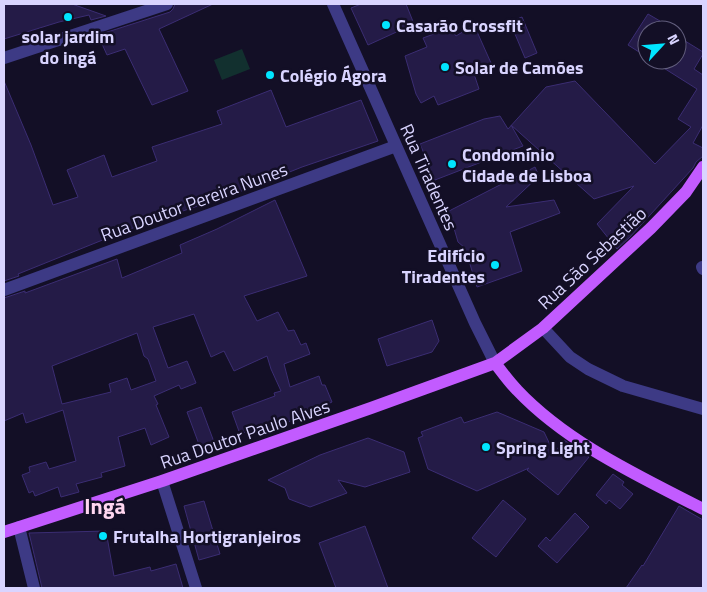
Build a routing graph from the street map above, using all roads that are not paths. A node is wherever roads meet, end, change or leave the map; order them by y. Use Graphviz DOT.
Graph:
graph roads {
  1 [pos="167,4"];
  2 [pos="333,4"];
  3 [pos="4,58"];
  4 [pos="396,146"];
  5 [pos="703,167"];
  6 [pos="4,290"];
  7 [pos="543,328"];
  8 [pos="495,363"];
  9 [pos="703,410"];
  10 [pos="162,481"];
  11 [pos="703,508"];
  12 [pos="19,527"];
  13 [pos="4,532"];
  14 [pos="34,588"];
  15 [pos="196,588"];
  1 -- 3 [label="street"];
  2 -- 4 [label="street, Rua Tiradentes"];
  4 -- 6 [label="street, Rua Doutor Pereira Nunes"];
  4 -- 8 [label="street, Rua Tiradentes"];
  5 -- 7 [label="main road, Rua São Sebastião"];
  7 -- 8 [label="main road, Rua São Sebastião"];
  7 -- 9 [label="street"];
  8 -- 10 [label="main road, Rua Doutor Paulo Alves"];
  8 -- 11 [label="main road"];
  10 -- 12 [label="main road, Rua Doutor Paulo Alves"];
  10 -- 15 [label="street"];
  12 -- 13 [label="main road, Rua Doutor Paulo Alves"];
  12 -- 14 [label="street"];
}
